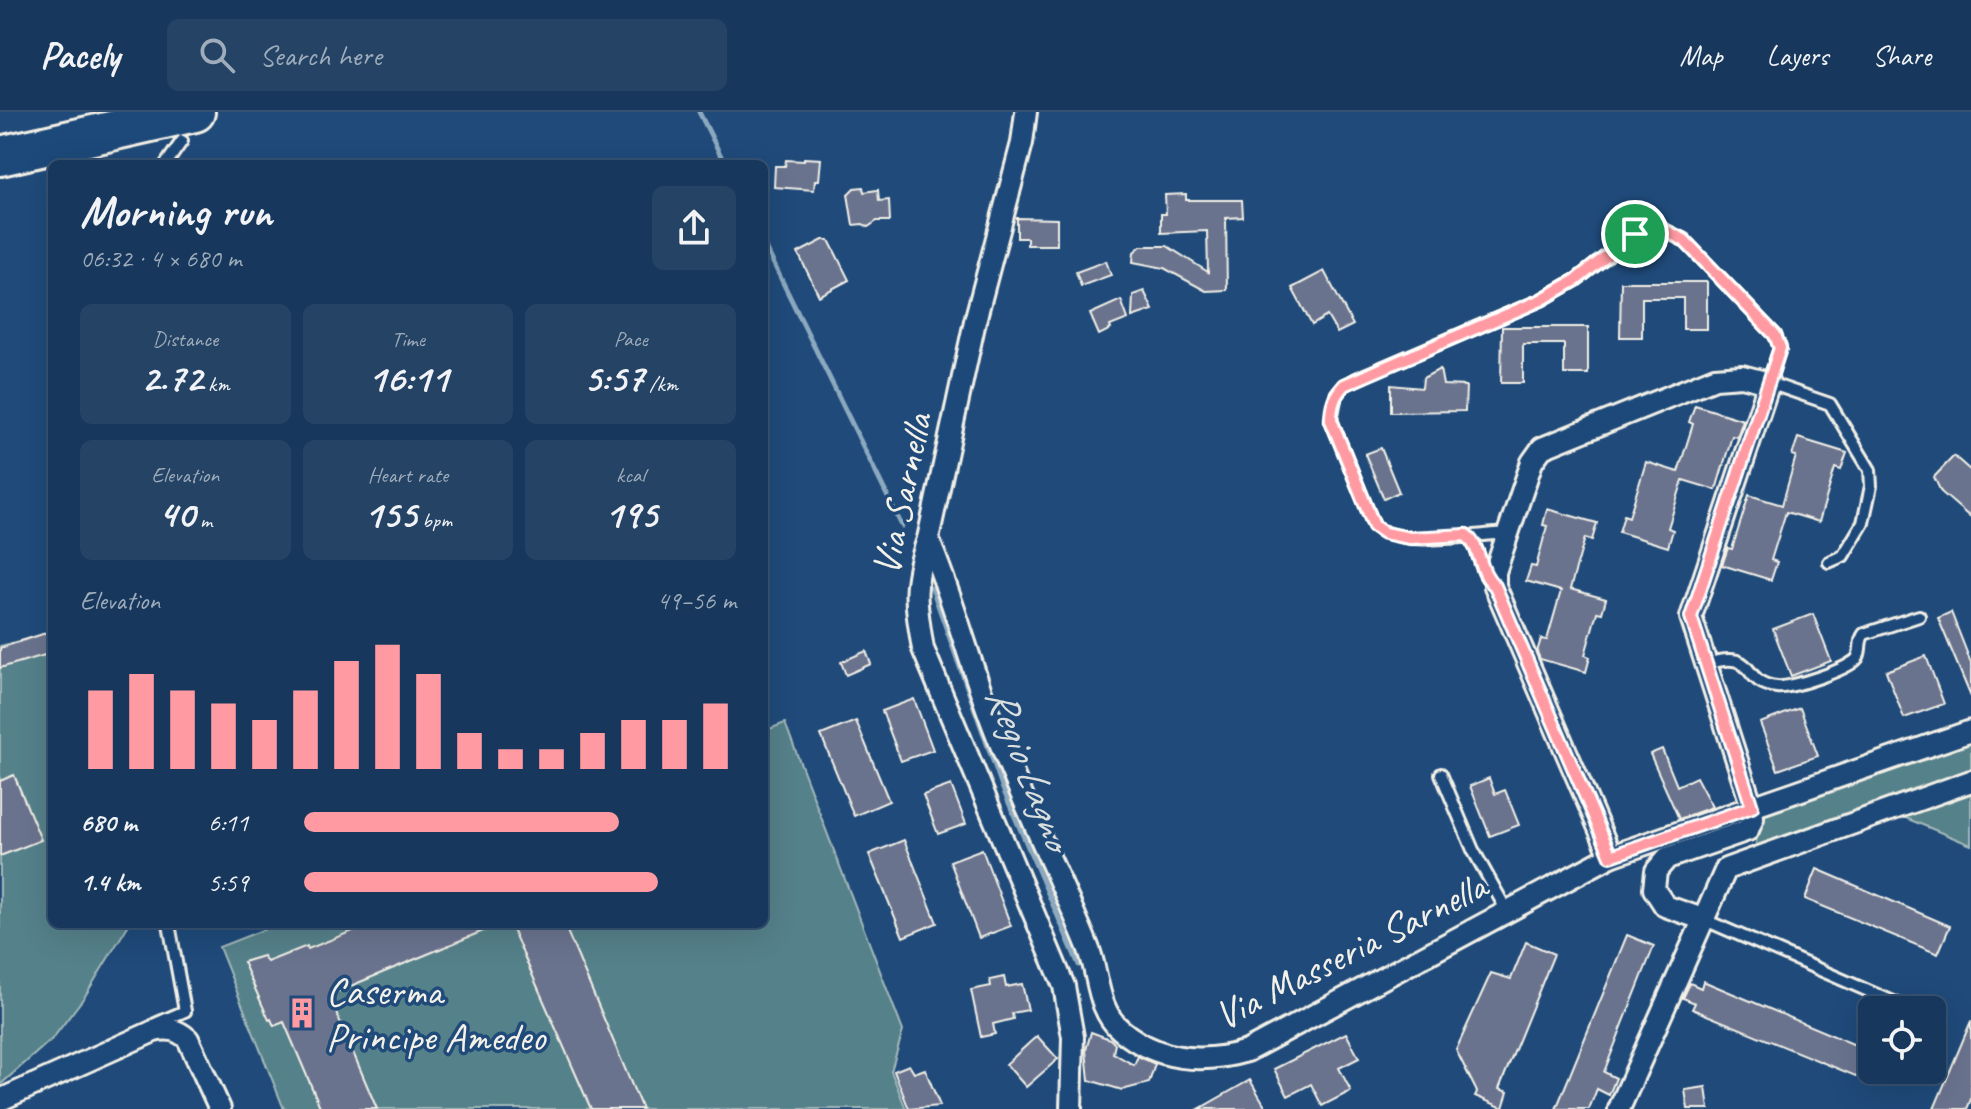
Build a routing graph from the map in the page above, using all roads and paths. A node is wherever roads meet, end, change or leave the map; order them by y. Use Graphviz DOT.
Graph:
graph roads {
  1 [pos="92,112"];
  2 [pos="1026,112"];
  3 [pos="189,126"];
  4 [pos="0,133"];
  5 [pos="0,156"];
  6 [pos="168,160"];
  7 [pos="1769,383"];
  8 [pos="1508,533"];
  9 [pos="1466,535"];
  10 [pos="928,539"];
  11 [pos="1829,562"];
  12 [pos="1495,586"];
  13 [pos="1919,616"];
  14 [pos="1706,664"];
  15 [pos="1971,731"];
  16 [pos="1441,774"];
  17 [pos="1971,781"];
  18 [pos="1752,807"];
  19 [pos="1611,856"];
  20 [pos="1507,911"];
  21 [pos="1705,920"];
  22 [pos="170,928"];
  23 [pos="1094,976"];
  24 [pos="1064,986"];
  25 [pos="1880,996"];
  26 [pos="0,1090"];
  27 [pos="0,1100"];
  28 [pos="220,1109"];
  29 [pos="1071,1109"];
  30 [pos="1619,1109"];
  1 -- 4 [label="highway"];
  2 -- 10 [label="street, Via Sarnella"];
  3 -- 5 [label="highway"];
  3 -- 6 [label="lane"];
  7 -- 8 [label="street"];
  7 -- 9 [label="lane"];
  7 -- 11 [label="lane"];
  7 -- 14 [label="street"];
  8 -- 9 [label="lane"];
  8 -- 12 [label="street"];
  9 -- 12 [label="lane"];
  10 -- 23 [label="street, Via Masseria Sarnella"];
  10 -- 24 [label="street, Via Sarnella"];
  12 -- 19 [label="street"];
  13 -- 14 [label="lane"];
  14 -- 18 [label="street"];
  15 -- 18 [label="street, Via Masseria Sarnella"];
  16 -- 20 [label="lane"];
  17 -- 21 [label="street"];
  18 -- 19 [label="street, Via Masseria Sarnella"];
  18 -- 21 [label="street"];
  19 -- 20 [label="street, Via Masseria Sarnella"];
  20 -- 23 [label="street, Via Masseria Sarnella"];
  21 -- 25 [label="lane"];
  21 -- 30 [label="street"];
  22 -- 26 [label="lane"];
  23 -- 24 [label="street"];
  24 -- 29 [label="street, Via Sarnella"];
  27 -- 28 [label="street"];
}
